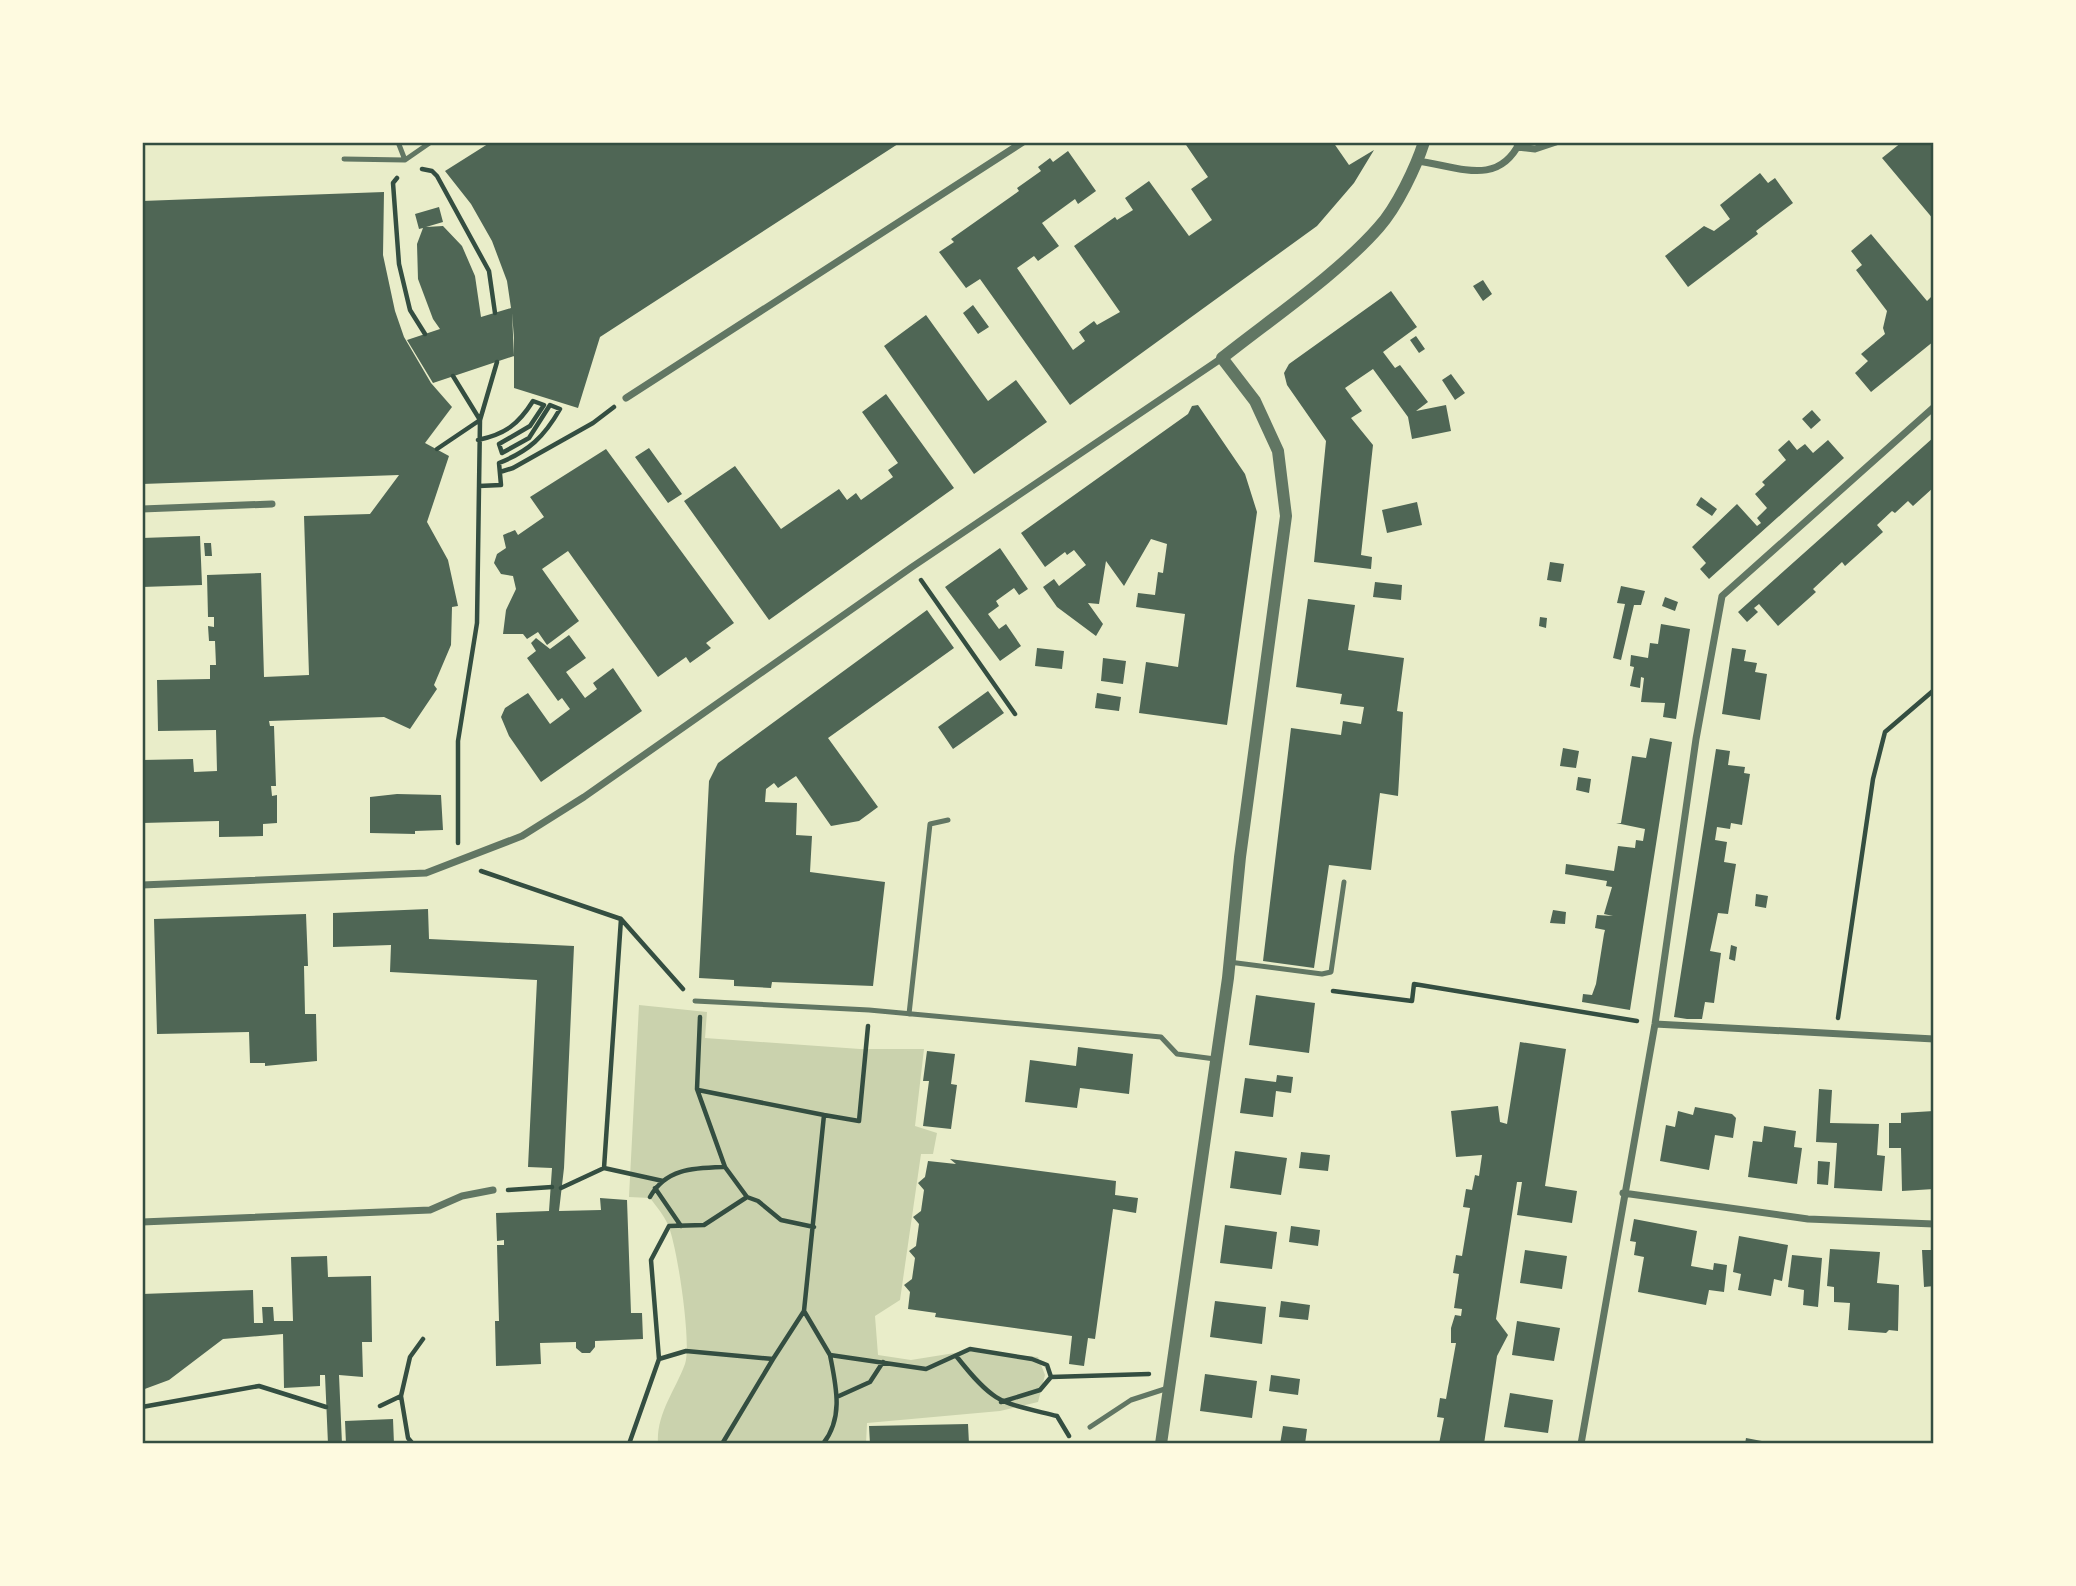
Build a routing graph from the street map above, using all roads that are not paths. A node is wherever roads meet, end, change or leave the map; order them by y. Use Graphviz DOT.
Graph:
graph roads {
  1 [pos="398,142"];
  2 [pos="431,142"];
  3 [pos="1023,142"];
  4 [pos="1424,142"];
  5 [pos="1556,142"];
  6 [pos="1519,144"];
  7 [pos="344,159"];
  8 [pos="405,160"];
  9 [pos="1418,161"];
  10 [pos="1222,358"];
  11 [pos="626,398"];
  12 [pos="1934,407"];
  13 [pos="272,503"];
  14 [pos="142,509"];
  15 [pos="948,820"];
  16 [pos="1344,882"];
  17 [pos="142,885"];
  18 [pos="1229,962"];
  19 [pos="698,1001"];
  20 [pos="909,1014"];
  21 [pos="1655,1024"];
  22 [pos="1934,1039"];
  23 [pos="1215,1059"];
  24 [pos="493,1191"];
  25 [pos="1623,1193"];
  26 [pos="142,1222"];
  27 [pos="1934,1224"];
  28 [pos="1168,1388"];
  29 [pos="1090,1427"];
  30 [pos="1161,1444"];
  31 [pos="1581,1444"];
  1 -- 8 [label="lane"];
  2 -- 8 [label="lane"];
  3 -- 11 [label="street"];
  4 -- 9 [label="street"];
  5 -- 6 [label="street"];
  6 -- 9 [label="street"];
  7 -- 8 [label="lane"];
  9 -- 10 [label="street"];
  10 -- 17 [label="street"];
  10 -- 18 [label="street"];
  12 -- 21 [label="street"];
  13 -- 14 [label="street"];
  15 -- 20 [label="lane"];
  16 -- 18 [label="lane"];
  18 -- 23 [label="street"];
  19 -- 20 [label="lane"];
  20 -- 23 [label="lane"];
  21 -- 22 [label="street"];
  21 -- 25 [label="street"];
  23 -- 28 [label="street"];
  24 -- 26 [label="street"];
  25 -- 27 [label="street"];
  25 -- 31 [label="street"];
  28 -- 29 [label="lane"];
  28 -- 30 [label="street"];
}
